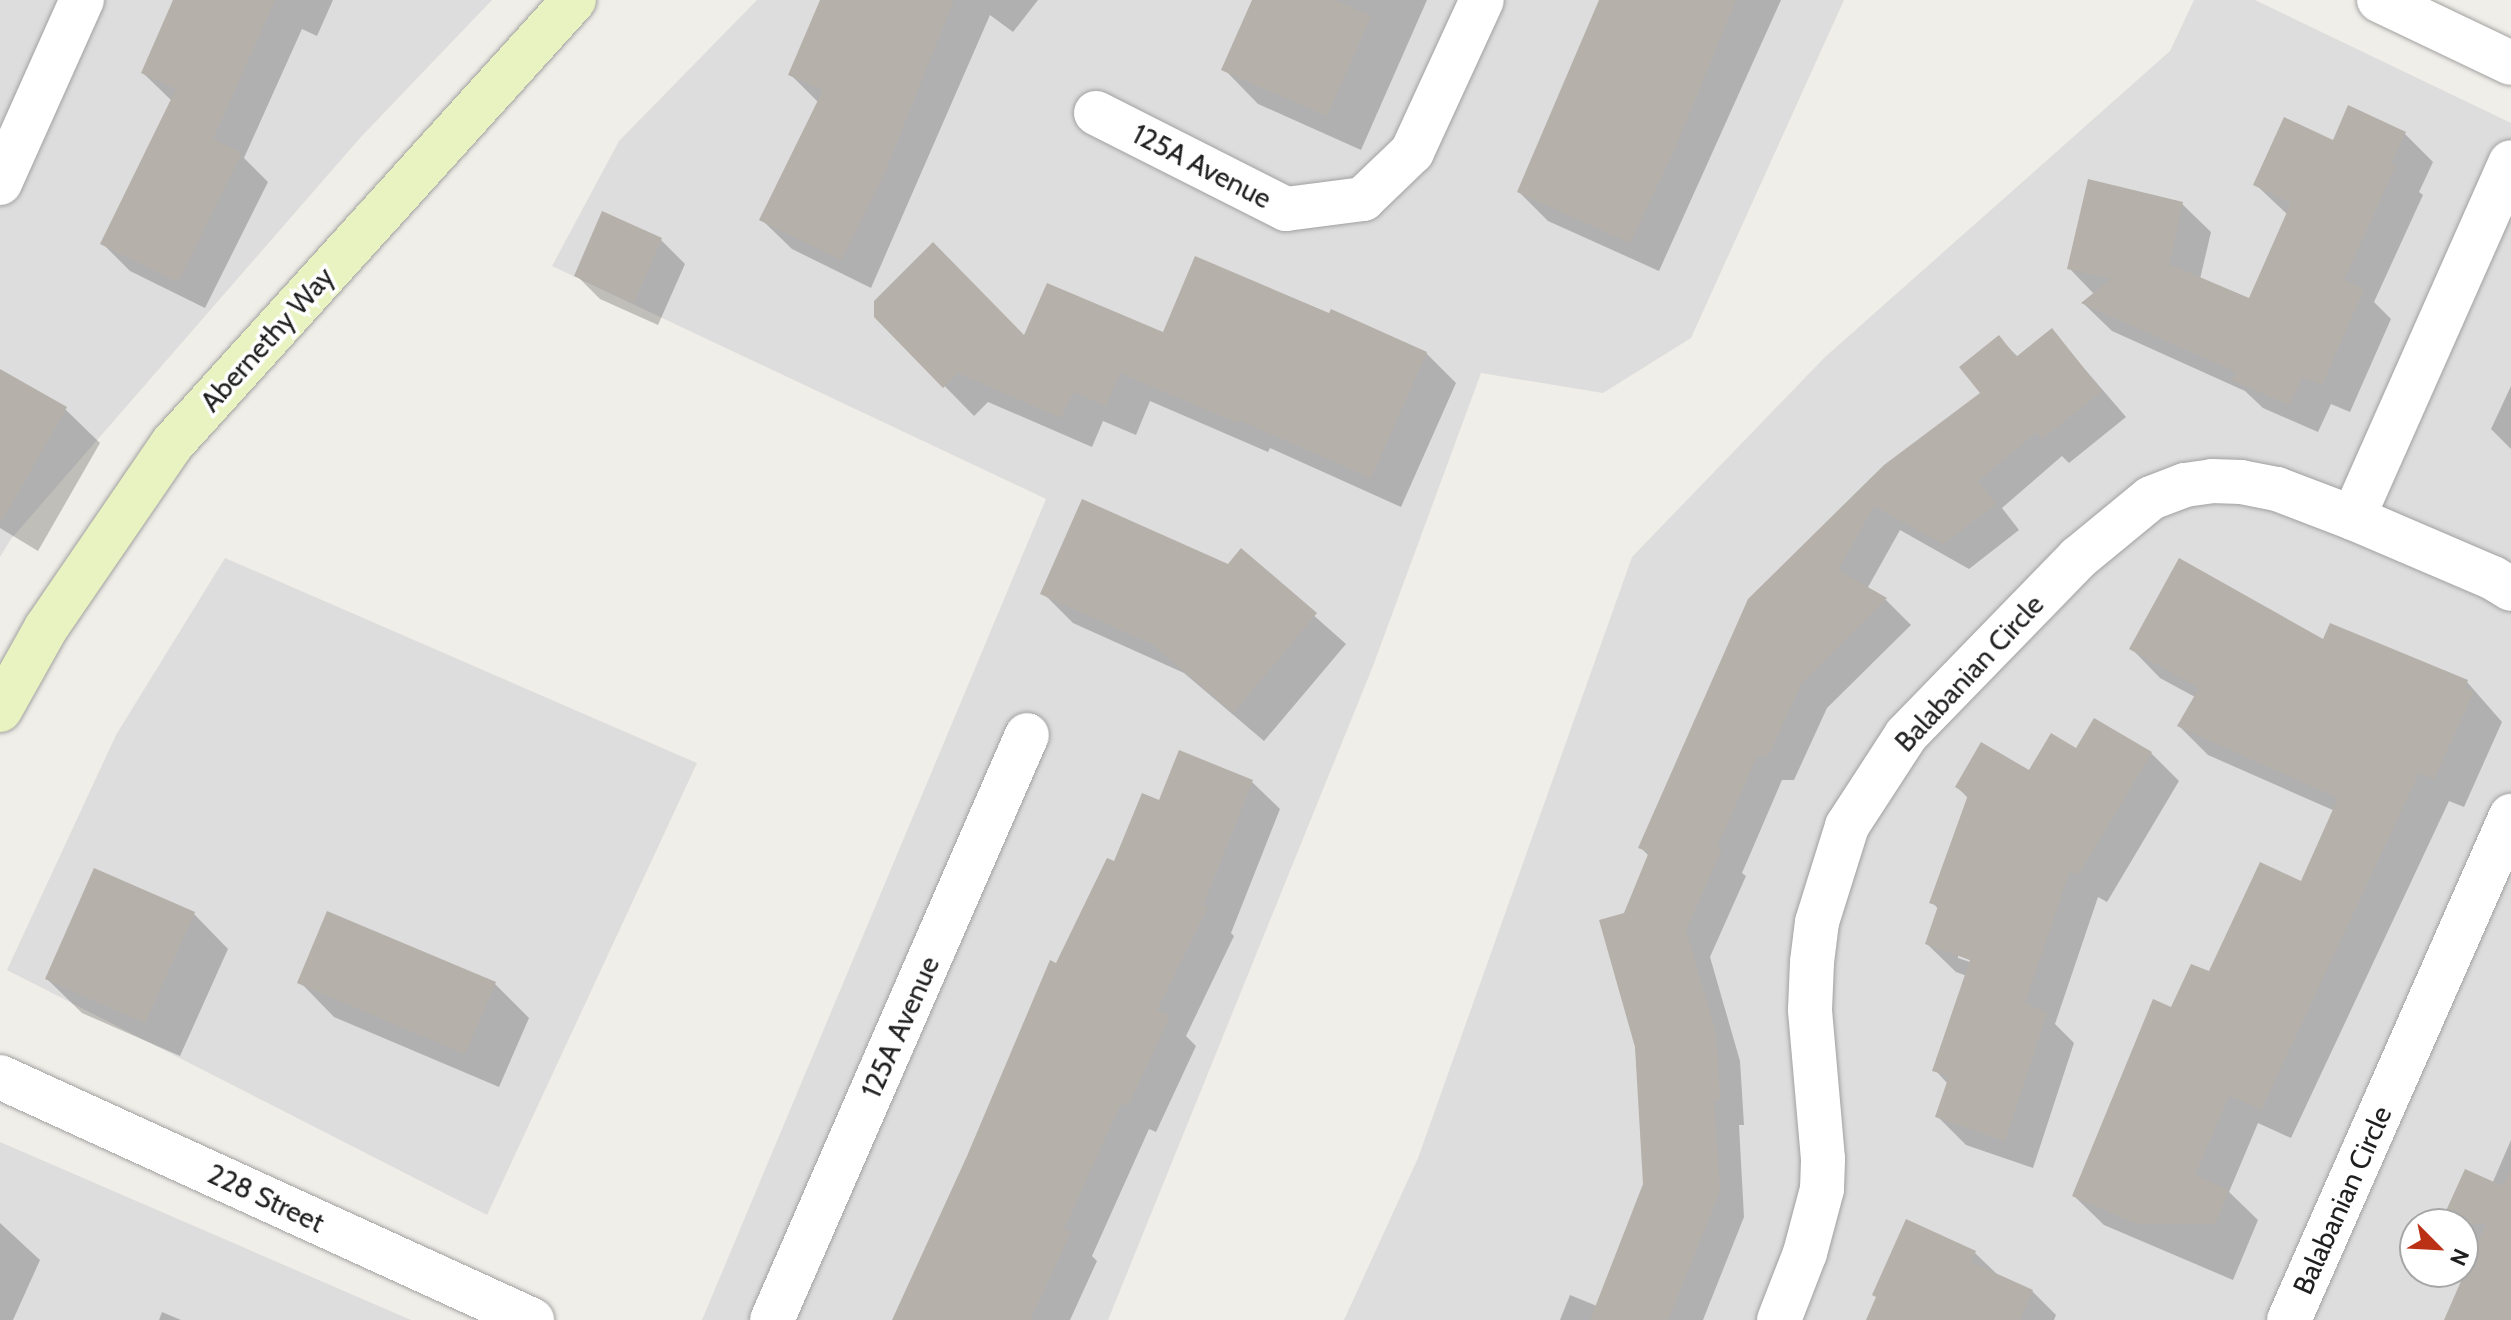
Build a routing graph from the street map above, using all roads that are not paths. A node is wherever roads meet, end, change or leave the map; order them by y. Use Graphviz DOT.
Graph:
graph roads {
  1 [pos="82,0"];
  2 [pos="574,0"];
  3 [pos="1482,0"];
  4 [pos="2379,0"];
  5 [pos="2511,63"];
  6 [pos="1096,113"];
  7 [pos="2511,162"];
  8 [pos="0,183"];
  9 [pos="2353,518"];
  10 [pos="2511,589"];
  11 [pos="0,710"];
  12 [pos="1027,735"];
  13 [pos="2511,816"];
  14 [pos="0,1077"];
  15 [pos="532,1320"];
  16 [pos="772,1320"];
  17 [pos="1779,1320"];
  18 [pos="2289,1320"];
  1 -- 8 [label="street"];
  2 -- 11 [label="main road, Abernethy Way"];
  3 -- 6 [label="street, 125A Avenue"];
  4 -- 5 [label="street"];
  7 -- 9 [label="street"];
  9 -- 10 [label="street, Balabanian Circle"];
  9 -- 17 [label="street, Balabanian Circle"];
  12 -- 16 [label="street, 125A Avenue"];
  13 -- 18 [label="street, Balabanian Circle"];
  14 -- 15 [label="street, 228 Street"];
}
